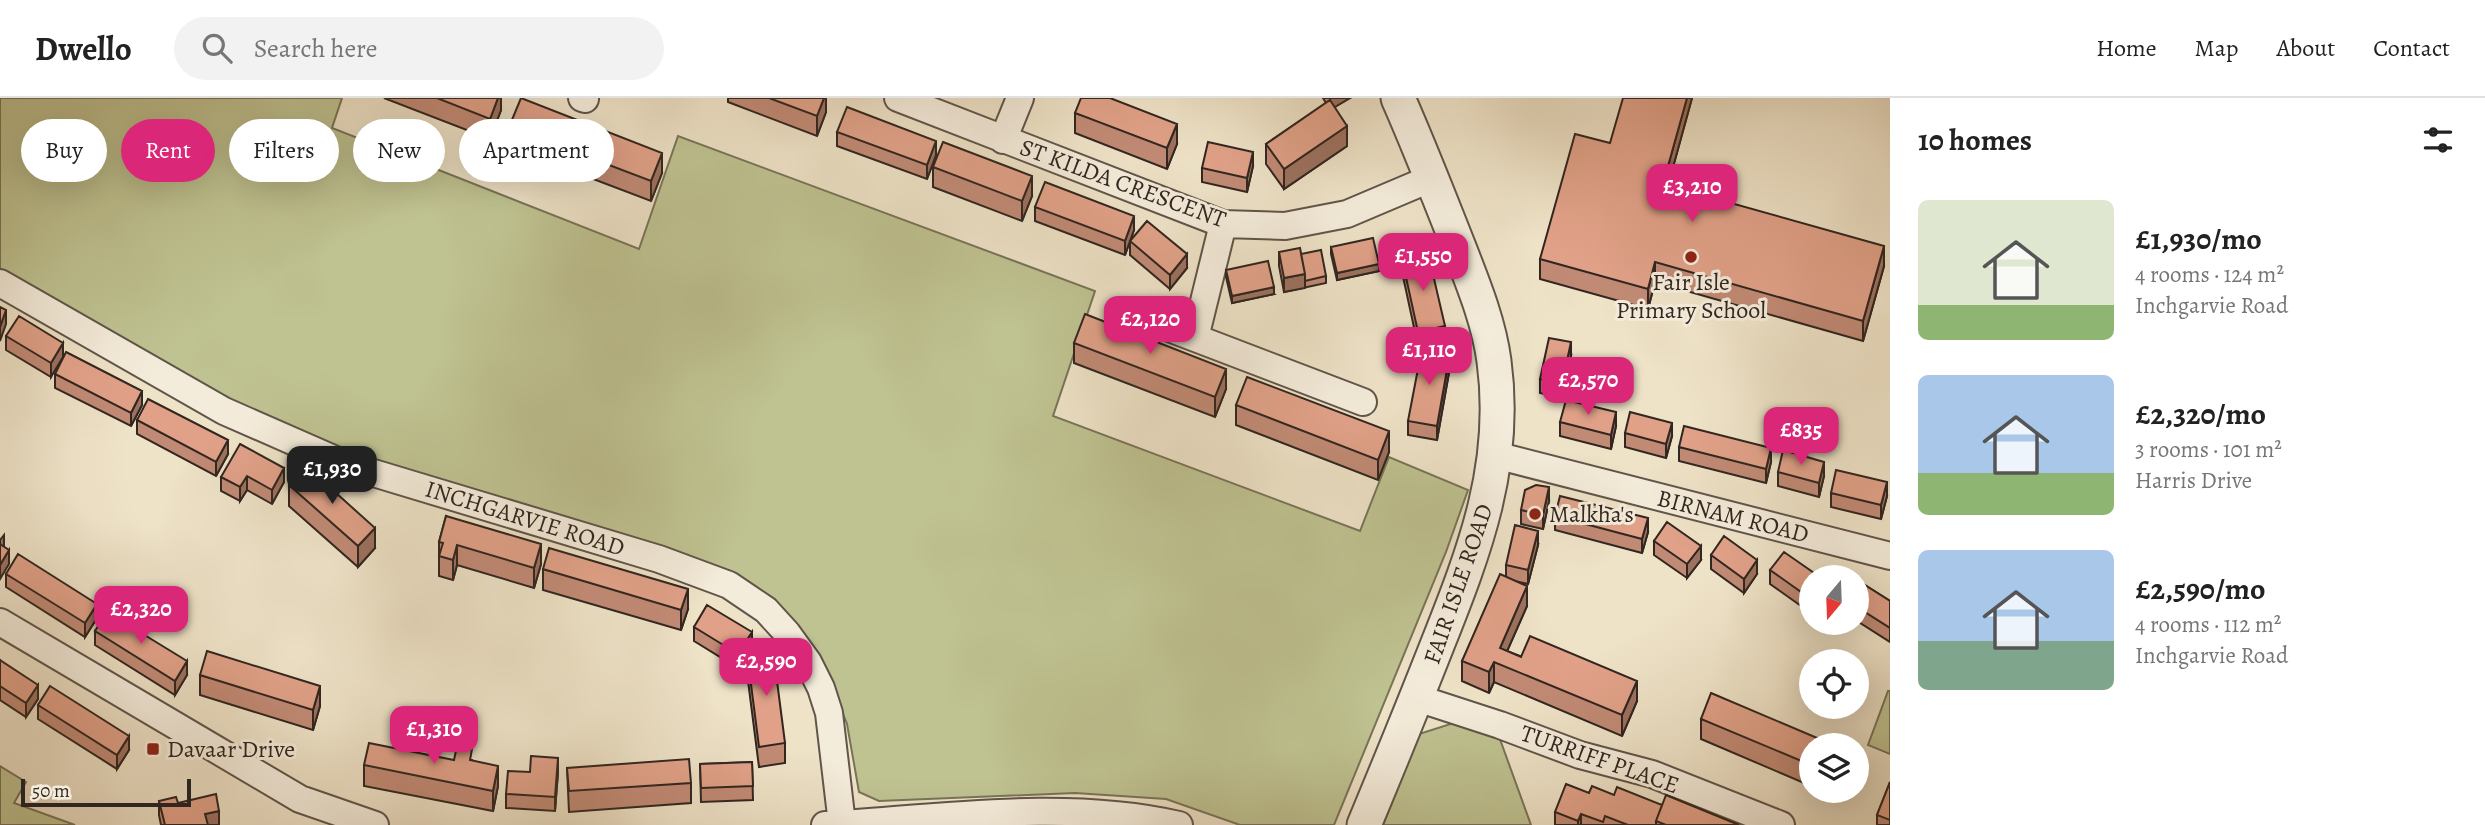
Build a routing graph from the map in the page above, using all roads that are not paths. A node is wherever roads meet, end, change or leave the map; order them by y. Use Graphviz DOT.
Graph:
graph roads {
  1 [pos="898,98"];
  2 [pos="1020,98"];
  3 [pos="1398,98"];
  4 [pos="1003,140"];
  5 [pos="1432,178"];
  6 [pos="1223,224"];
  7 [pos="0,283"];
  8 [pos="1143,318"];
  9 [pos="1195,338"];
  10 [pos="1363,402"];
  11 [pos="1495,455"];
  12 [pos="1890,556"];
  13 [pos="0,622"];
  14 [pos="1417,698"];
  15 [pos="1069,818"];
  16 [pos="938,821"];
  17 [pos="833,824"];
  18 [pos="375,825"];
  19 [pos="1179,825"];
  20 [pos="1364,825"];
  21 [pos="1781,825"];
  1 -- 4 [label="street, ST KILDA CRESCENT"];
  2 -- 4 [label="street"];
  3 -- 5 [label="street, FAIR ISLE ROAD"];
  4 -- 6 [label="street, ST KILDA CRESCENT"];
  5 -- 6 [label="street, ST KILDA CRESCENT"];
  5 -- 11 [label="street, FAIR ISLE ROAD"];
  6 -- 9 [label="street"];
  7 -- 17 [label="street, INCHGARVIE ROAD"];
  8 -- 9 [label="street"];
  9 -- 10 [label="street"];
  11 -- 12 [label="street, BIRNAM ROAD"];
  11 -- 14 [label="street, FAIR ISLE ROAD"];
  13 -- 18 [label="street"];
  14 -- 20 [label="street, FAIR ISLE ROAD"];
  14 -- 21 [label="street, TURRIFF PLACE"];
  15 -- 16 [label="street"];
  15 -- 19 [label="street"];
  16 -- 17 [label="street"];
}
